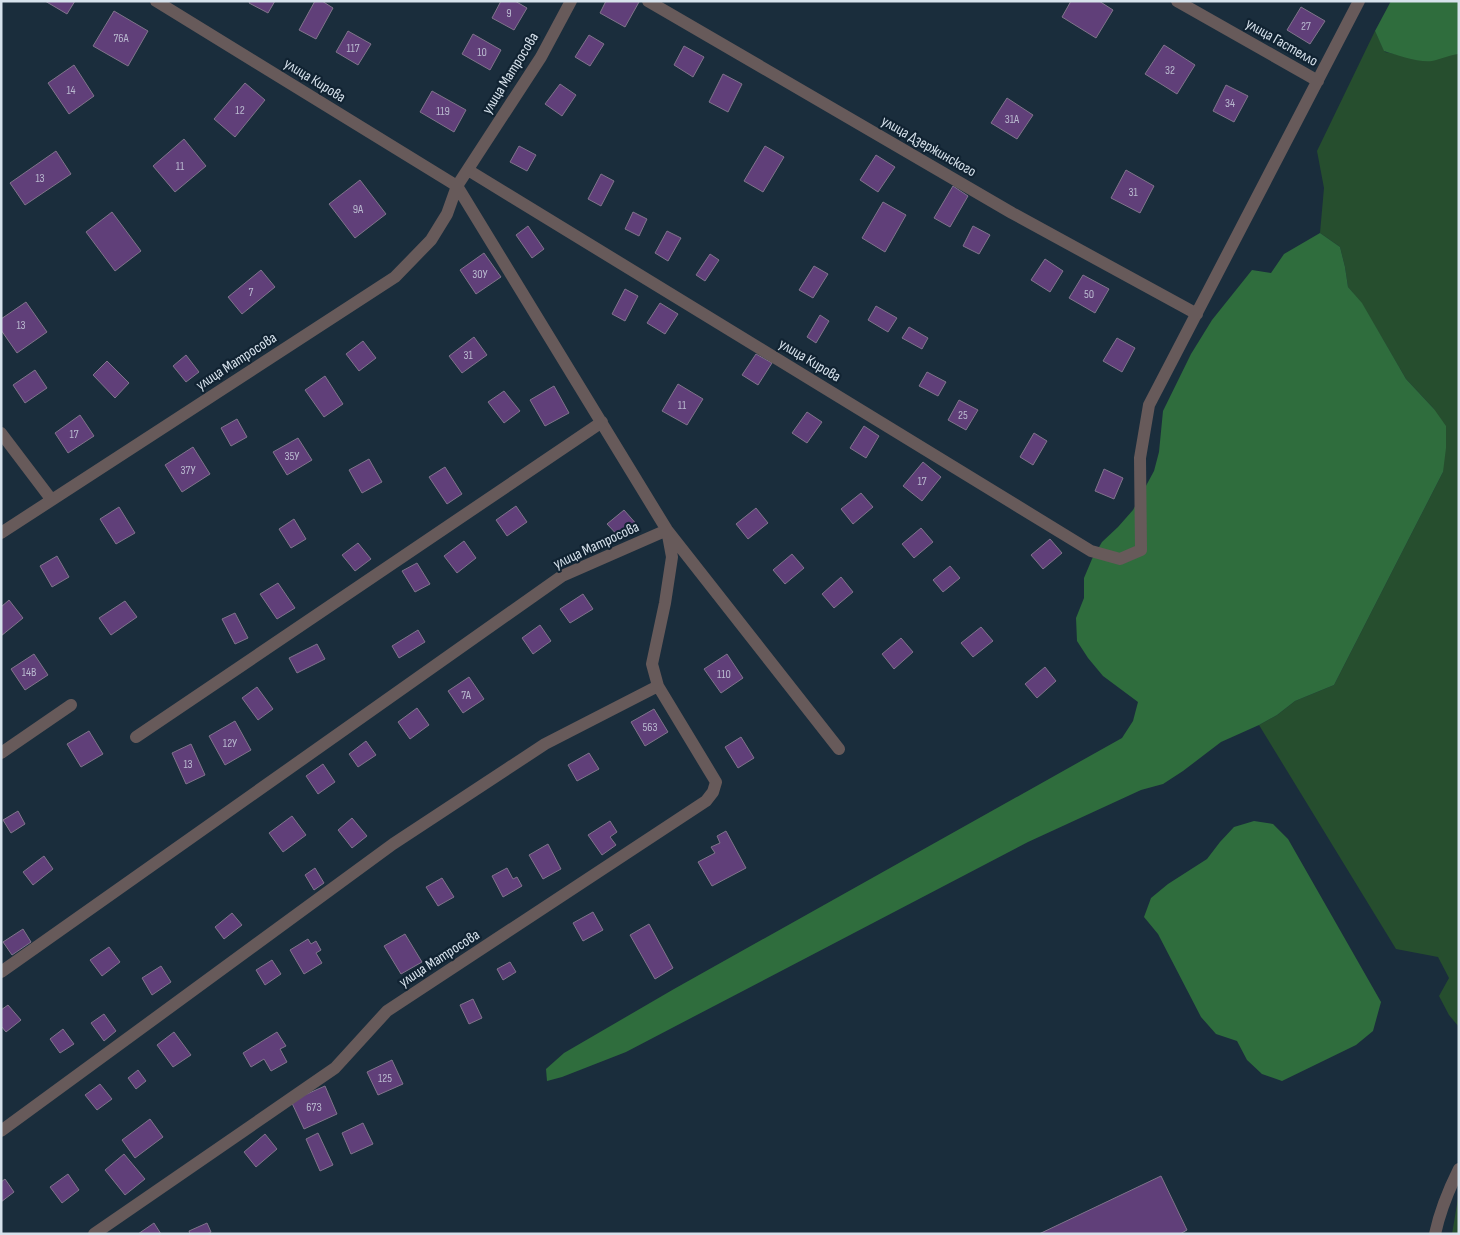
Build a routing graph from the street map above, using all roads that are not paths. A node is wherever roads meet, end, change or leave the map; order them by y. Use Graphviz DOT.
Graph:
graph roads {
  1 [pos="156,1"];
  2 [pos="571,1"];
  3 [pos="648,1"];
  4 [pos="1177,1"];
  5 [pos="1359,1"];
  6 [pos="1318,81"];
  7 [pos="468,170"];
  8 [pos="457,186"];
  9 [pos="1197,314"];
  10 [pos="602,422"];
  11 [pos="1,434"];
  12 [pos="51,499"];
  13 [pos="667,530"];
  14 [pos="1,533"];
  15 [pos="658,686"];
  16 [pos="71,705"];
  17 [pos="136,737"];
  18 [pos="839,749"];
  19 [pos="1,753"];
  20 [pos="1,972"];
  21 [pos="1,1131"];
  22 [pos="1459,1169"];
  23 [pos="94,1234"];
  24 [pos="1436,1234"];
  1 -- 8 [label="street, улица Кирова"];
  2 -- 7 [label="street, улица Матросова"];
  3 -- 9 [label="street, улица Дзержинского"];
  4 -- 6 [label="street, улица Гастелло"];
  5 -- 6 [label="street"];
  6 -- 9 [label="street"];
  7 -- 8 [label="street, улица Матросова"];
  7 -- 9 [label="street, улица Кирова"];
  8 -- 10 [label="street, улица Матросова"];
  8 -- 12 [label="street, улица Матросова"];
  10 -- 13 [label="street, улица Матросова"];
  10 -- 17 [label="street"];
  11 -- 12 [label="street"];
  12 -- 14 [label="street, улица Матросова"];
  13 -- 15 [label="street, улица Матросова"];
  13 -- 18 [label="street, улица Матросова"];
  13 -- 20 [label="street, улица Матросова"];
  15 -- 21 [label="street"];
  15 -- 23 [label="street, улица Матросова"];
  16 -- 19 [label="street"];
  22 -- 24 [label="street"];
}
